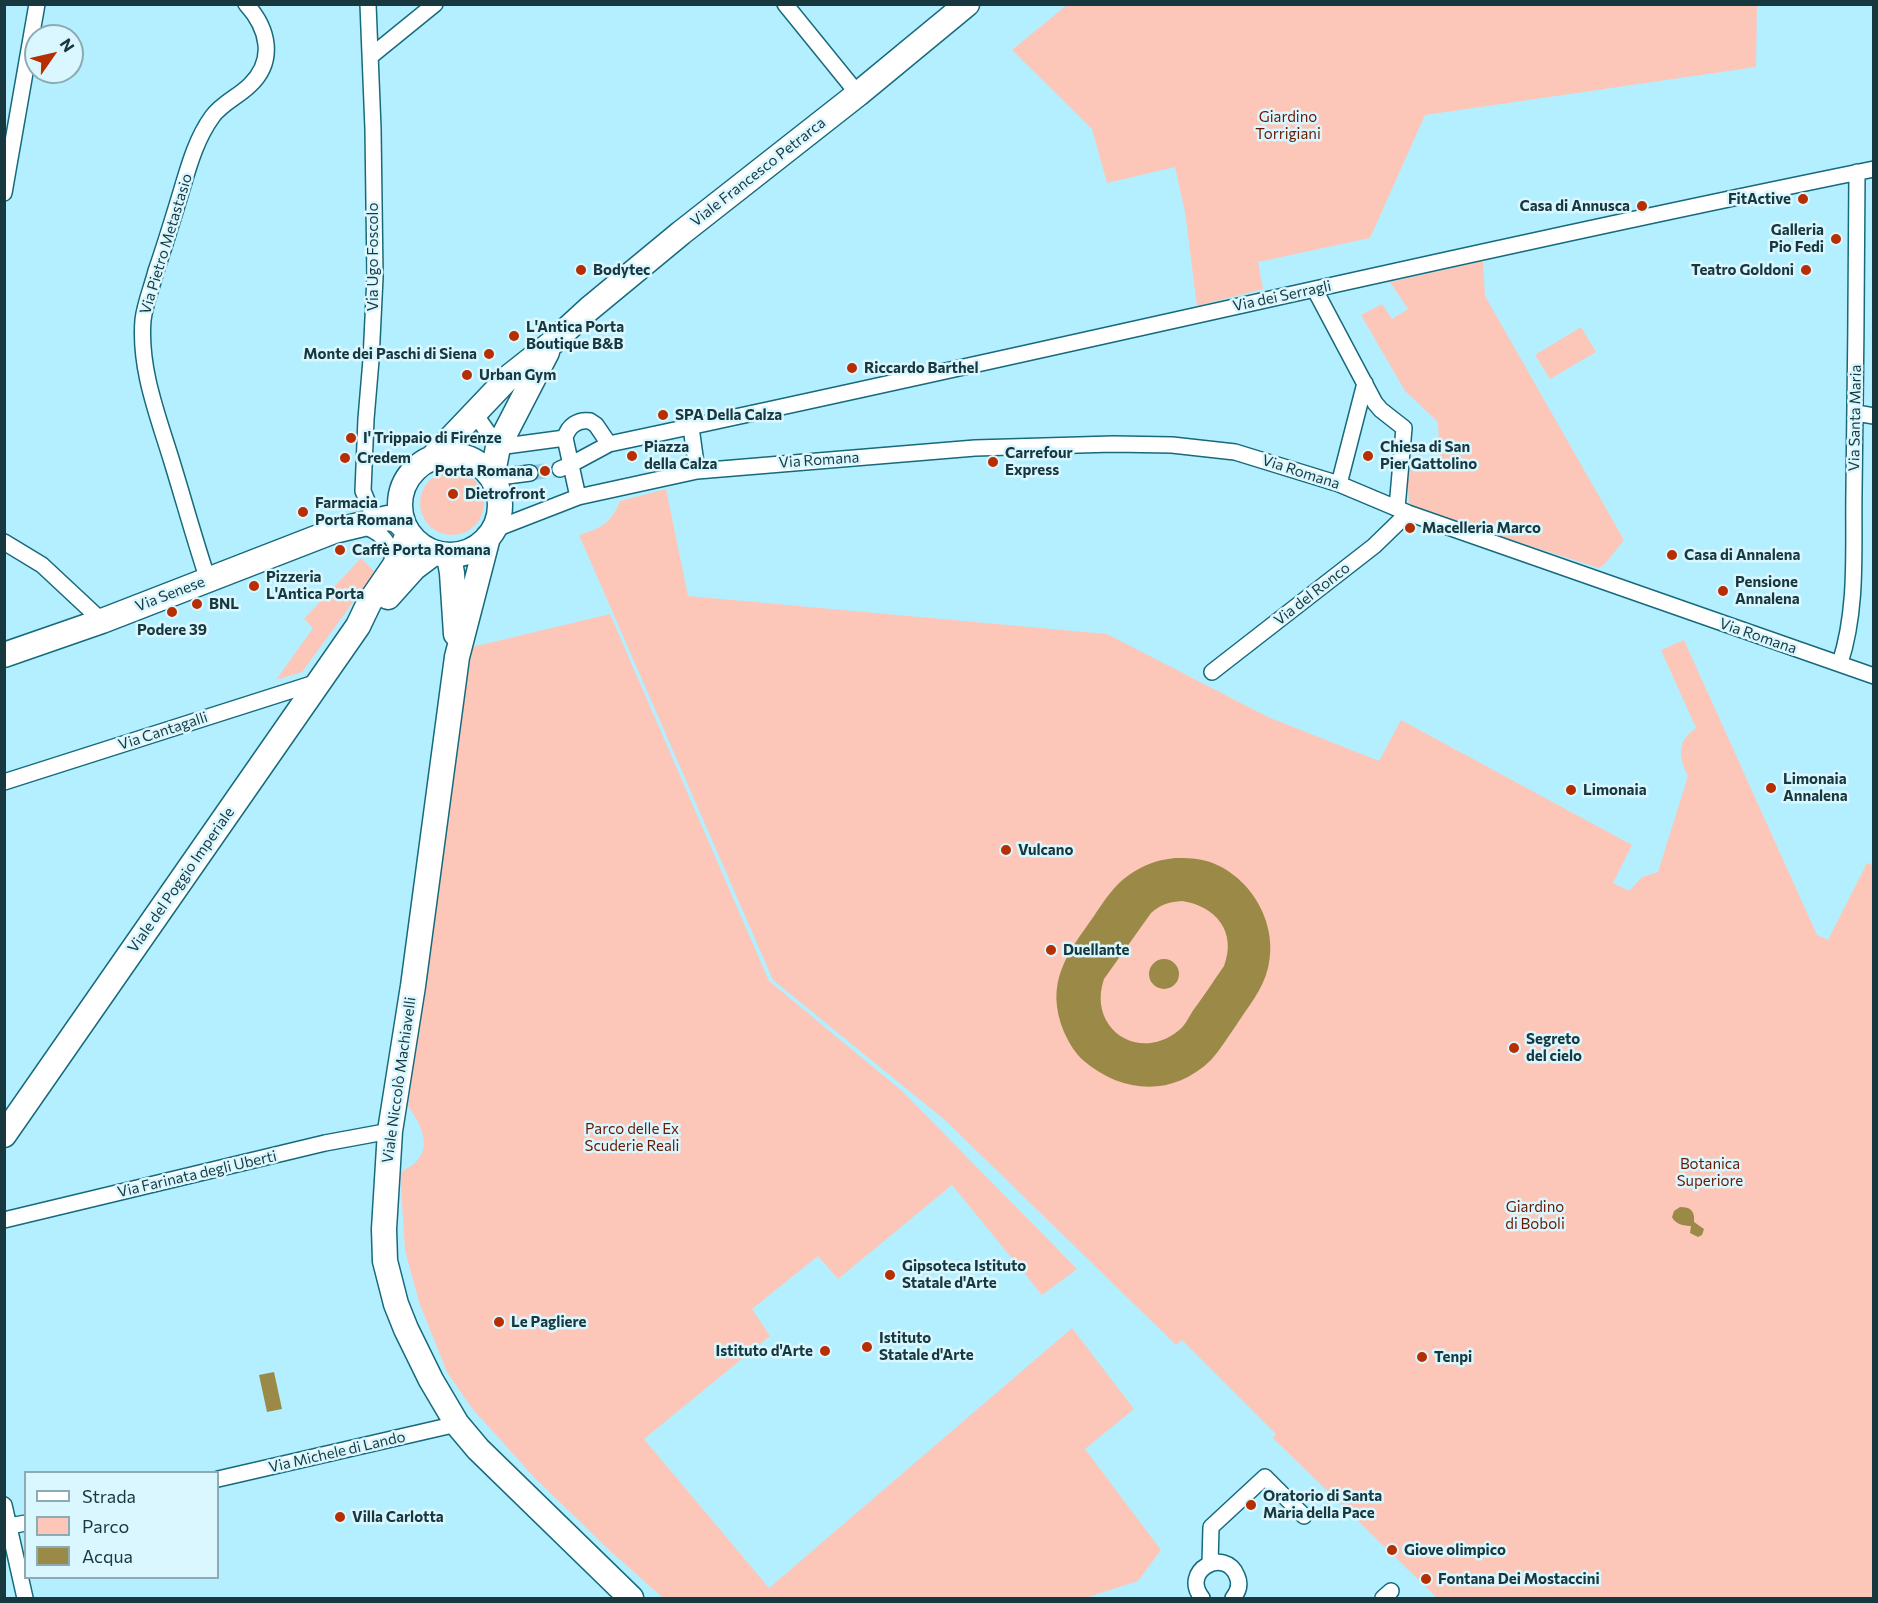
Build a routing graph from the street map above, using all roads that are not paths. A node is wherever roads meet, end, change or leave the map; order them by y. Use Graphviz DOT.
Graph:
graph roads {
  1 [pos="37,4"];
  2 [pos="246,4"];
  3 [pos="368,4"];
  4 [pos="435,4"];
  5 [pos="785,4"];
  6 [pos="967,4"];
  7 [pos="371,56"];
  8 [pos="858,94"];
  9 [pos="1874,169"];
  10 [pos="1857,172"];
  11 [pos="4,193"];
  12 [pos="1316,290"];
  13 [pos="552,343"];
  14 [pos="1365,383"];
  15 [pos="1856,413"];
  16 [pos="475,414"];
  17 [pos="1874,416"];
  18 [pos="691,427"];
  19 [pos="565,438"];
  20 [pos="609,444"];
  21 [pos="498,447"];
  22 [pos="432,458"];
  23 [pos="565,467"];
  24 [pos="697,471"];
  25 [pos="530,473"];
  26 [pos="407,478"];
  27 [pos="492,478"];
  28 [pos="1339,484"];
  29 [pos="578,497"];
  30 [pos="1403,511"];
  31 [pos="364,516"];
  32 [pos="406,530"];
  33 [pos="490,533"];
  34 [pos="4,542"];
  35 [pos="441,554"];
  36 [pos="395,565"];
  37 [pos="208,580"];
  38 [pos="102,621"];
  39 [pos="358,626"];
  40 [pos="4,655"];
  41 [pos="457,657"];
  42 [pos="1840,663"];
  43 [pos="1212,672"];
  44 [pos="1874,676"];
  45 [pos="321,681"];
  46 [pos="4,782"];
  47 [pos="390,1131"];
  48 [pos="4,1134"];
  49 [pos="4,1220"];
  50 [pos="457,1424"];
  51 [pos="219,1479"];
  52 [pos="4,1505"];
  53 [pos="1304,1516"];
  54 [pos="24,1523"];
  55 [pos="9,1527"];
  56 [pos="1210,1564"];
  57 [pos="1238,1597"];
  58 [pos="25,1599"];
  59 [pos="631,1599"];
  60 [pos="1202,1599"];
  1 -- 11 [label="street"];
  2 -- 37 [label="street, Via Pietro Metastasio"];
  3 -- 7 [label="street, Via Ugo Foscolo"];
  4 -- 7 [label="street"];
  5 -- 8 [label="street"];
  6 -- 8 [label="main road, Viale Francesco Petrarca"];
  7 -- 31 [label="street, Via Ugo Foscolo"];
  8 -- 13 [label="main road, Viale Francesco Petrarca"];
  9 -- 10 [label="street, Via dei Serragli"];
  10 -- 12 [label="street, Via dei Serragli"];
  10 -- 15 [label="street, Via Santa Maria"];
  12 -- 14 [label="street"];
  12 -- 18 [label="street, Via dei Serragli"];
  13 -- 16 [label="main road, Viale Francesco Petrarca"];
  13 -- 21 [label="main road, Viale Francesco Petrarca"];
  14 -- 28 [label="street"];
  14 -- 30 [label="street"];
  15 -- 17 [label="street"];
  15 -- 42 [label="street, Via Santa Maria"];
  16 -- 21 [label="street"];
  16 -- 22 [label="main road, Viale Francesco Petrarca"];
  18 -- 20 [label="street"];
  18 -- 24 [label="street"];
  19 -- 20 [label="street"];
  19 -- 21 [label="street"];
  19 -- 23 [label="street"];
  20 -- 23 [label="street"];
  21 -- 27 [label="main road, Viale Francesco Petrarca"];
  22 -- 26 [label="main road"];
  22 -- 27 [label="main road"];
  23 -- 29 [label="street"];
  24 -- 28 [label="street, Via Romana"];
  24 -- 29 [label="street"];
  25 -- 27 [label="street"];
  26 -- 31 [label="main road, Via Senese"];
  26 -- 32 [label="main road"];
  27 -- 33 [label="main road"];
  28 -- 30 [label="street, Via Romana"];
  29 -- 33 [label="street"];
  30 -- 42 [label="street, Via Romana"];
  30 -- 43 [label="street, Via del Ronco"];
  31 -- 32 [label="main road, Via Senese"];
  31 -- 36 [label="street"];
  31 -- 37 [label="main road, Via Senese"];
  32 -- 35 [label="main road"];
  32 -- 36 [label="main road, Viale del Poggio Imperiale"];
  33 -- 35 [label="main road"];
  33 -- 41 [label="main road, Viale Niccolò Machiavelli"];
  34 -- 38 [label="street"];
  35 -- 39 [label="main road, Viale del Poggio Imperiale"];
  35 -- 41 [label="main road, Viale Niccolò Machiavelli"];
  36 -- 39 [label="main road, Viale del Poggio Imperiale"];
  37 -- 38 [label="main road, Via Senese"];
  38 -- 40 [label="main road, Via Senese"];
  39 -- 45 [label="main road, Viale del Poggio Imperiale"];
  41 -- 47 [label="main road, Viale Niccolò Machiavelli"];
  42 -- 44 [label="street, Via Romana"];
  45 -- 46 [label="street, Via Cantagalli"];
  45 -- 48 [label="main road, Viale del Poggio Imperiale"];
  47 -- 49 [label="street, Via Farinata degli Uberti"];
  47 -- 50 [label="main road, Viale Niccolò Machiavelli"];
  50 -- 51 [label="street, Via Michele di Lando"];
  50 -- 59 [label="main road, Viale Niccolò Machiavelli"];
  52 -- 55 [label="street"];
  53 -- 56 [label="street"];
  54 -- 55 [label="street"];
  55 -- 58 [label="street"];
  56 -- 57 [label="street"];
  56 -- 60 [label="street"];
}
